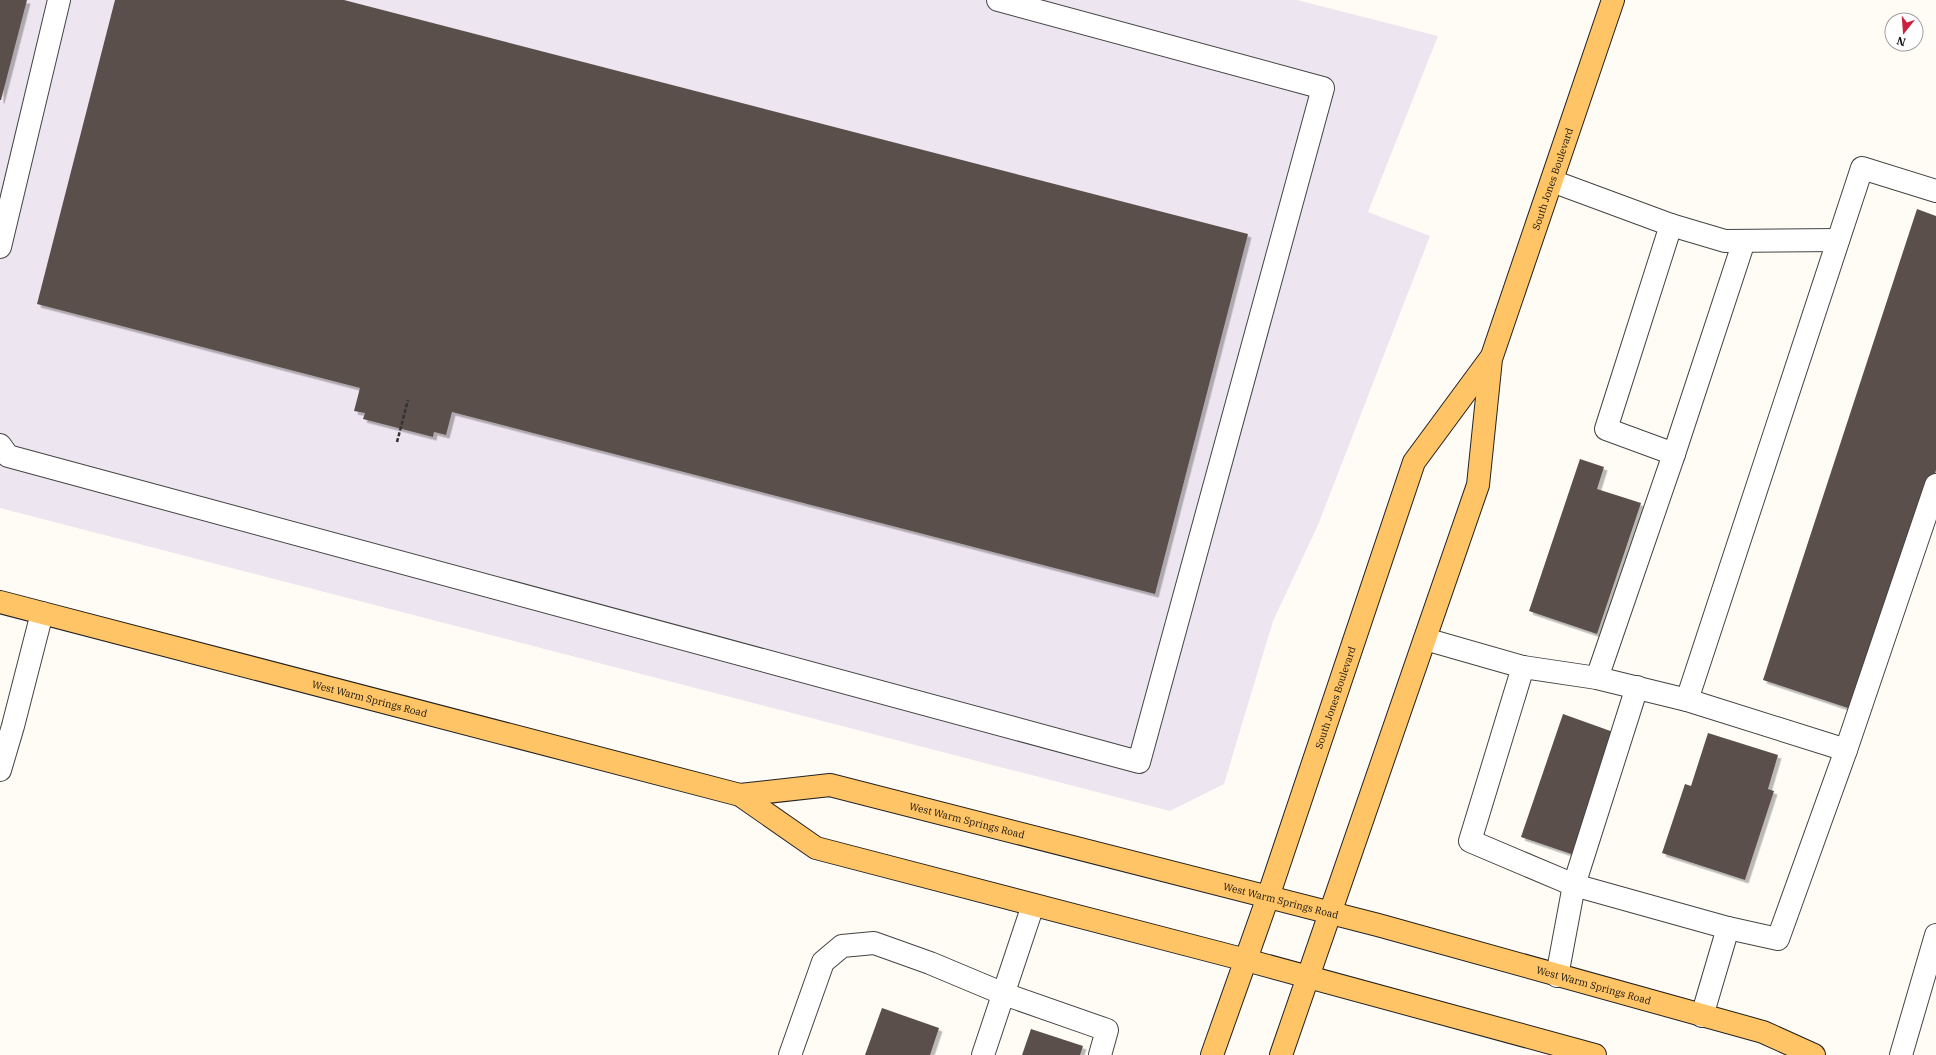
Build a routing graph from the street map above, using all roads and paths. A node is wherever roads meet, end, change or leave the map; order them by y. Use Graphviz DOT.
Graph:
graph roads {
  1 [pos="59,0"];
  2 [pos="998,0"];
  3 [pos="1613,0"];
  4 [pos="1552,180"];
  5 [pos="1936,191"];
  6 [pos="1671,225"];
  7 [pos="1838,240"];
  8 [pos="1744,241"];
  9 [pos="0,247"];
  10 [pos="1491,358"];
  11 [pos="408,400"];
  12 [pos="397,442"];
  13 [pos="0,445"];
  14 [pos="1674,454"];
  15 [pos="1936,485"];
  16 [pos="0,602"];
  17 [pos="42,613"];
  18 [pos="1425,639"];
  19 [pos="1523,667"];
  20 [pos="1597,678"];
  21 [pos="1637,688"];
  22 [pos="1687,700"];
  23 [pos="1846,750"];
  24 [pos="0,770"];
  25 [pos="740,795"];
  26 [pos="1574,884"];
  27 [pos="1268,896"];
  28 [pos="1033,905"];
  29 [pos="1331,912"];
  30 [pos="1728,928"];
  31 [pos="1936,935"];
  32 [pos="1246,960"];
  33 [pos="1558,976"];
  34 [pos="1308,977"];
  35 [pos="1004,994"];
  36 [pos="1702,1016"];
  37 [pos="790,1055"];
  38 [pos="983,1055"];
  39 [pos="1100,1055"];
  40 [pos="1212,1055"];
  41 [pos="1282,1055"];
  42 [pos="1595,1055"];
  43 [pos="1814,1055"];
  44 [pos="1901,1055"];
  1 -- 9 [label="street"];
  2 -- 13 [label="street"];
  3 -- 4 [label="main road, South Jones Boulevard"];
  4 -- 6 [label="street"];
  4 -- 10 [label="main road, South Jones Boulevard"];
  5 -- 7 [label="street"];
  6 -- 8 [label="street"];
  6 -- 14 [label="street"];
  7 -- 8 [label="street"];
  7 -- 22 [label="street"];
  8 -- 14 [label="street"];
  10 -- 18 [label="main road, South Jones Boulevard"];
  10 -- 27 [label="main road, South Jones Boulevard"];
  11 -- 12 [label="path"];
  14 -- 20 [label="street"];
  15 -- 23 [label="street"];
  16 -- 17 [label="main road, West Warm Springs Road"];
  17 -- 24 [label="street"];
  17 -- 25 [label="main road, West Warm Springs Road"];
  18 -- 19 [label="street"];
  18 -- 29 [label="main road, South Jones Boulevard"];
  19 -- 20 [label="street"];
  19 -- 26 [label="street"];
  20 -- 21 [label="street"];
  21 -- 22 [label="street"];
  21 -- 26 [label="street"];
  22 -- 23 [label="street"];
  23 -- 30 [label="street"];
  25 -- 27 [label="main road, West Warm Springs Road"];
  25 -- 28 [label="main road, West Warm Springs Road"];
  26 -- 30 [label="street"];
  26 -- 33 [label="street"];
  27 -- 29 [label="main road, West Warm Springs Road"];
  27 -- 32 [label="main road, South Jones Boulevard"];
  28 -- 32 [label="main road, West Warm Springs Road"];
  28 -- 35 [label="street"];
  29 -- 33 [label="main road, West Warm Springs Road"];
  29 -- 34 [label="main road, South Jones Boulevard"];
  30 -- 36 [label="street"];
  31 -- 44 [label="street"];
  32 -- 34 [label="main road, West Warm Springs Road"];
  32 -- 40 [label="main road, South Jones Boulevard"];
  33 -- 36 [label="main road, West Warm Springs Road"];
  34 -- 41 [label="main road, South Jones Boulevard"];
  34 -- 42 [label="main road, West Warm Springs Road"];
  35 -- 37 [label="street"];
  35 -- 38 [label="street"];
  35 -- 39 [label="street"];
  36 -- 43 [label="main road, West Warm Springs Road"];
}
